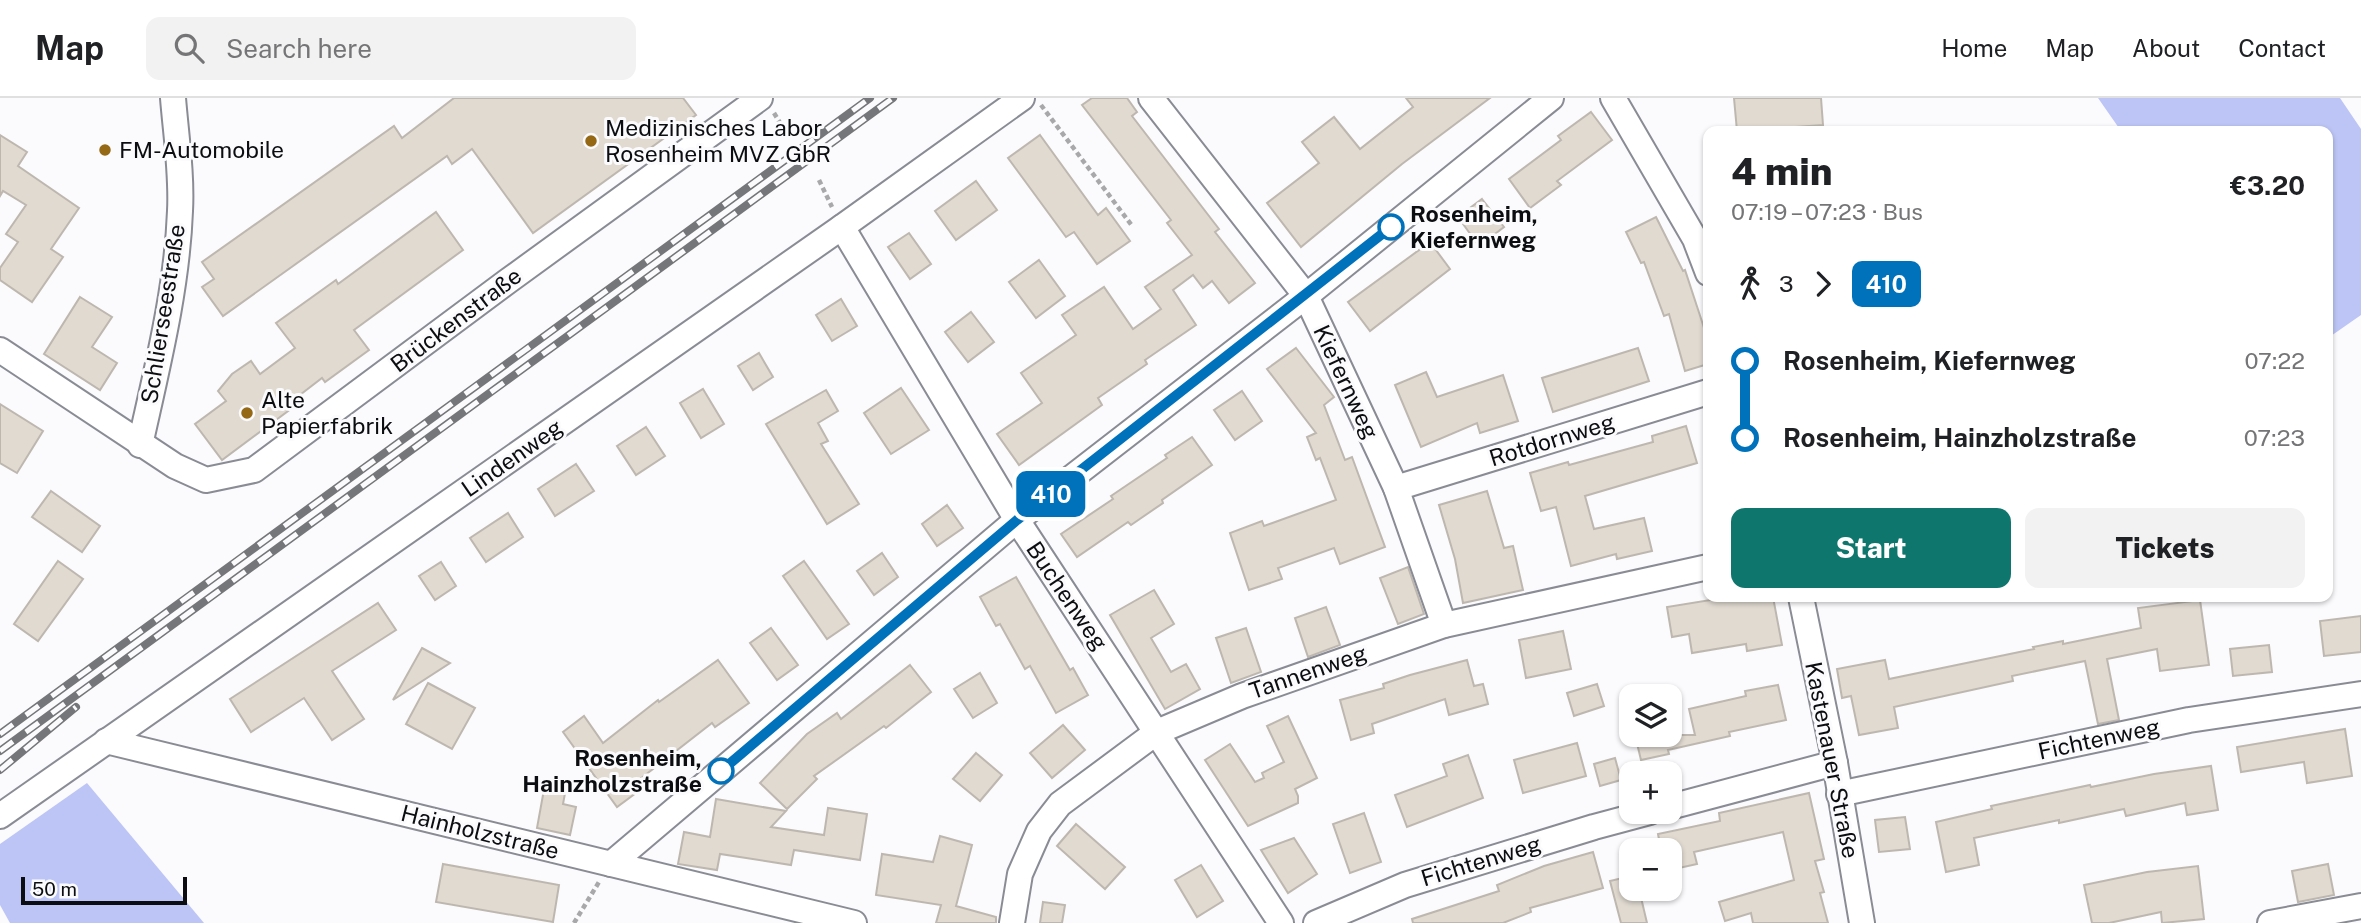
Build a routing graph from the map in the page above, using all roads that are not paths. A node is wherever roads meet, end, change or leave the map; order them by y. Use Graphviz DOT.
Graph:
graph roads {
  1 [pos="173,98"];
  2 [pos="760,98"];
  3 [pos="1022,98"];
  4 [pos="1151,98"];
  5 [pos="1551,98"];
  6 [pos="1613,98"];
  7 [pos="734,106"];
  8 [pos="842,227"];
  9 [pos="1703,260"];
  10 [pos="1306,296"];
  11 [pos="0,350"];
  12 [pos="1703,394"];
  13 [pos="140,445"];
  14 [pos="1396,488"];
  15 [pos="1017,520"];
  16 [pos="1703,568"];
  17 [pos="1802,602"];
  18 [pos="1444,625"];
  19 [pos="2361,694"];
  20 [pos="1157,732"];
  21 [pos="106,741"];
  22 [pos="1835,763"];
  23 [pos="1839,794"];
  24 [pos="1682,804"];
  25 [pos="0,816"];
  26 [pos="1619,820"];
  27 [pos="611,864"];
  28 [pos="2361,906"];
  29 [pos="854,923"];
  30 [pos="1012,923"];
  31 [pos="1281,923"];
  32 [pos="1316,923"];
  33 [pos="1862,923"];
  34 [pos="2270,923"];
  1 -- 13 [label="street, Schlierseestraße"];
  2 -- 7 [label="street, Brückenstraße"];
  3 -- 8 [label="street, Lindenweg"];
  4 -- 10 [label="street, Kiefernweg"];
  5 -- 10 [label="street"];
  6 -- 9 [label="street"];
  7 -- 13 [label="street, Brückenstraße"];
  8 -- 15 [label="street, Buchenweg"];
  8 -- 21 [label="street, Lindenweg"];
  10 -- 14 [label="street, Kiefernweg"];
  10 -- 15 [label="street"];
  11 -- 13 [label="street, Brückenstraße"];
  12 -- 14 [label="street, Rotdornweg"];
  14 -- 18 [label="street, Kiefernweg"];
  15 -- 20 [label="street, Buchenweg"];
  15 -- 27 [label="street"];
  16 -- 18 [label="street, Tannenweg"];
  17 -- 22 [label="street, Kastenauer Straße"];
  18 -- 20 [label="street, Tannenweg"];
  19 -- 23 [label="street, Fichtenweg"];
  20 -- 30 [label="street, Tannenweg"];
  20 -- 31 [label="street, Buchenweg"];
  21 -- 25 [label="street, Lindenweg"];
  21 -- 27 [label="street, Hainholzstraße"];
  22 -- 23 [label="street, Kastenauer Straße"];
  22 -- 24 [label="street"];
  23 -- 33 [label="street, Kastenauer Straße"];
  26 -- 32 [label="street, Fichtenweg"];
  27 -- 29 [label="street, Hainholzstraße"];
  28 -- 34 [label="street"];
}
